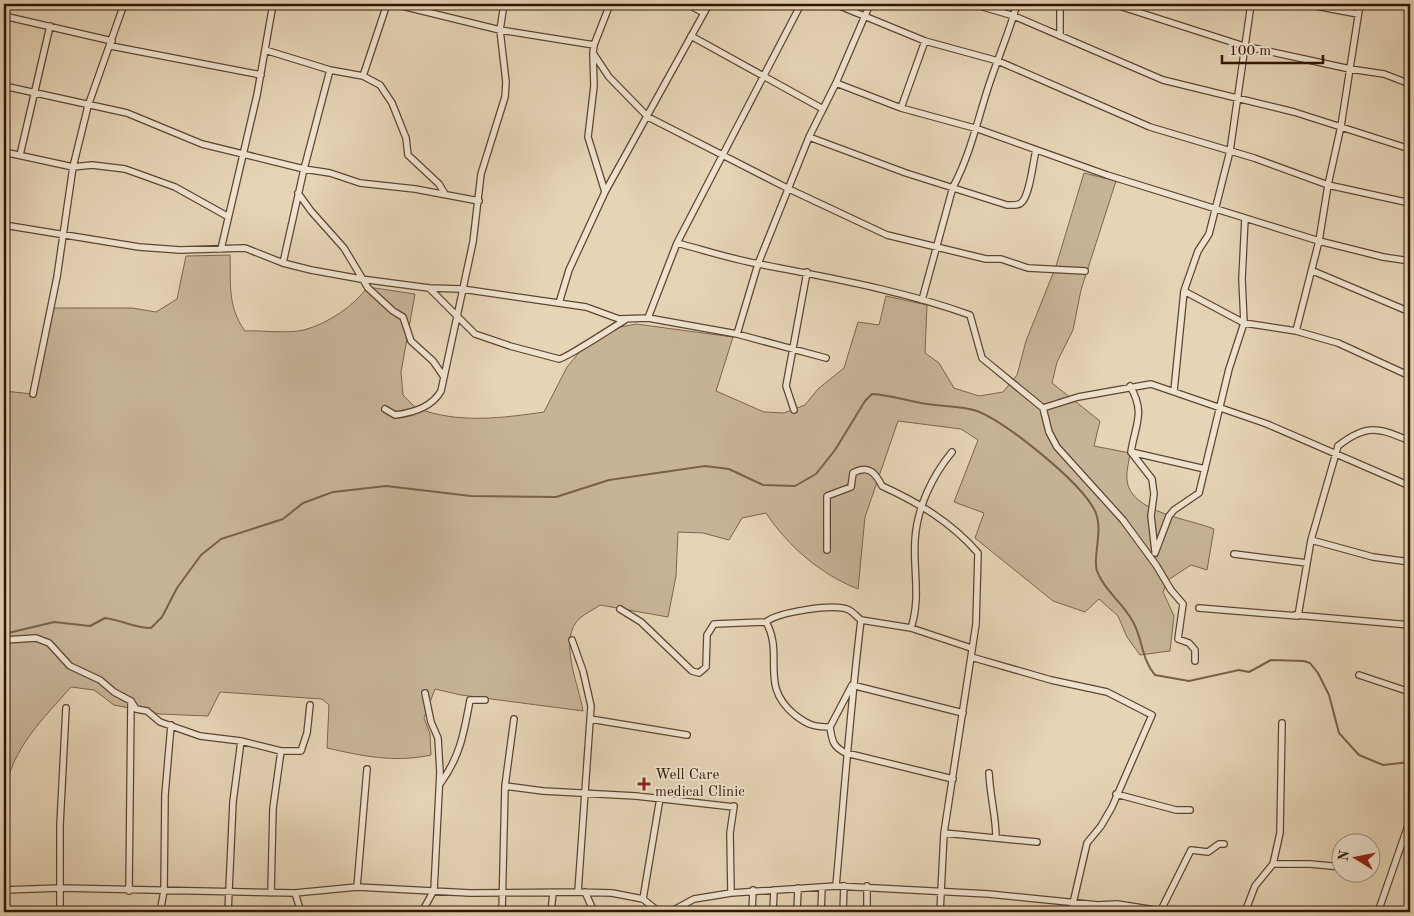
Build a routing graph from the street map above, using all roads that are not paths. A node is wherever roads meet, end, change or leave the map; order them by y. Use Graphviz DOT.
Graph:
graph roads {
  1 [pos="124,4"];
  2 [pos="273,4"];
  3 [pos="387,4"];
  4 [pos="394,4"];
  5 [pos="504,4"];
  6 [pos="602,4"];
  7 [pos="687,4"];
  8 [pos="709,4"];
  9 [pos="801,4"];
  10 [pos="835,4"];
  11 [pos="870,4"];
  12 [pos="973,4"];
  13 [pos="1017,4"];
  14 [pos="1060,4"];
  15 [pos="1113,4"];
  16 [pos="1251,4"];
  17 [pos="1305,4"];
  18 [pos="1360,4"];
  19 [pos="610,5"];
  20 [pos="1121,5"];
  21 [pos="704,13"];
  22 [pos="1358,14"];
  23 [pos="4,16"];
  24 [pos="1014,16"];
  25 [pos="864,18"];
  26 [pos="50,26"];
  27 [pos="500,30"];
  28 [pos="691,36"];
  29 [pos="1060,36"];
  30 [pos="925,41"];
  31 [pos="112,44"];
  32 [pos="594,45"];
  33 [pos="1244,46"];
  34 [pos="265,50"];
  35 [pos="593,53"];
  36 [pos="998,61"];
  37 [pos="1350,69"];
  38 [pos="330,70"];
  39 [pos="261,75"];
  40 [pos="363,76"];
  41 [pos="766,76"];
  42 [pos="836,82"];
  43 [pos="1410,84"];
  44 [pos="4,86"];
  45 [pos="35,92"];
  46 [pos="1239,97"];
  47 [pos="88,106"];
  48 [pos="901,108"];
  49 [pos="823,109"];
  50 [pos="648,116"];
  51 [pos="1341,126"];
  52 [pos="978,129"];
  53 [pos="809,138"];
  54 [pos="1410,148"];
  55 [pos="1036,150"];
  56 [pos="1230,151"];
  57 [pos="4,152"];
  58 [pos="243,154"];
  59 [pos="722,154"];
  60 [pos="20,155"];
  61 [pos="73,167"];
  62 [pos="304,168"];
  63 [pos="1328,185"];
  64 [pos="953,187"];
  65 [pos="789,189"];
  66 [pos="605,192"];
  67 [pos="298,193"];
  68 [pos="445,194"];
  69 [pos="479,201"];
  70 [pos="1410,203"];
  71 [pos="1216,209"];
  72 [pos="227,216"];
  73 [pos="1245,218"];
  74 [pos="4,225"];
  75 [pos="61,234"];
  76 [pos="1319,241"];
  77 [pos="677,243"];
  78 [pos="937,248"];
  79 [pos="221,249"];
  80 [pos="1410,261"];
  81 [pos="283,263"];
  82 [pos="758,264"];
  83 [pos="1085,271"];
  84 [pos="1313,271"];
  85 [pos="808,272"];
  86 [pos="361,279"];
  87 [pos="429,288"];
  88 [pos="462,289"];
  89 [pos="1184,291"];
  90 [pos="922,300"];
  91 [pos="559,303"];
  92 [pos="1410,312"];
  93 [pos="457,315"];
  94 [pos="648,318"];
  95 [pos="625,320"];
  96 [pos="1244,323"];
  97 [pos="1296,331"];
  98 [pos="737,334"];
  99 [pos="793,348"];
  100 [pos="826,358"];
  101 [pos="1410,376"];
  102 [pos="444,377"];
  103 [pos="1130,386"];
  104 [pos="1174,391"];
  105 [pos="33,394"];
  106 [pos="1219,406"];
  107 [pos="1043,408"];
  108 [pos="385,409"];
  109 [pos="794,410"];
  110 [pos="1410,441"];
  111 [pos="952,452"];
  112 [pos="1131,452"];
  113 [pos="1335,452"];
  114 [pos="1205,469"];
  115 [pos="1410,486"];
  116 [pos="922,507"];
  117 [pos="1311,540"];
  118 [pos="827,550"];
  119 [pos="1155,553"];
  120 [pos="1234,554"];
  121 [pos="1410,562"];
  122 [pos="1307,563"];
  123 [pos="1156,566"];
  124 [pos="1199,608"];
  125 [pos="620,609"];
  126 [pos="1263,610"];
  127 [pos="1298,616"];
  128 [pos="861,620"];
  129 [pos="766,622"];
  130 [pos="1410,625"];
  131 [pos="911,628"];
  132 [pos="4,640"];
  133 [pos="572,640"];
  134 [pos="972,648"];
  135 [pos="971,657"];
  136 [pos="1195,661"];
  137 [pos="1359,675"];
  138 [pos="852,685"];
  139 [pos="1410,692"];
  140 [pos="425,693"];
  141 [pos="485,700"];
  142 [pos="131,701"];
  143 [pos="310,705"];
  144 [pos="66,708"];
  145 [pos="963,713"];
  146 [pos="514,719"];
  147 [pos="590,719"];
  148 [pos="1282,723"];
  149 [pos="171,725"];
  150 [pos="830,727"];
  151 [pos="687,735"];
  152 [pos="241,741"];
  153 [pos="280,751"];
  154 [pos="846,753"];
  155 [pos="367,769"];
  156 [pos="989,773"];
  157 [pos="952,779"];
  158 [pos="439,786"];
  159 [pos="505,786"];
  160 [pos="585,792"];
  161 [pos="1116,794"];
  162 [pos="660,798"];
  163 [pos="1190,810"];
  164 [pos="1410,820"];
  165 [pos="944,833"];
  166 [pos="996,838"];
  167 [pos="1037,842"];
  168 [pos="1224,844"];
  169 [pos="1273,864"];
  170 [pos="1332,867"];
  171 [pos="822,886"];
  172 [pos="836,886"];
  173 [pos="844,886"];
  174 [pos="867,886"];
  175 [pos="356,887"];
  176 [pos="60,888"];
  177 [pos="798,888"];
  178 [pos="4,890"];
  179 [pos="434,890"];
  180 [pos="753,890"];
  181 [pos="774,890"];
  182 [pos="942,890"];
  183 [pos="129,891"];
  184 [pos="164,891"];
  185 [pos="230,892"];
  186 [pos="578,892"];
  187 [pos="586,892"];
  188 [pos="271,893"];
  189 [pos="553,893"];
  190 [pos="731,893"];
  191 [pos="295,894"];
  192 [pos="503,894"];
  193 [pos="643,898"];
  194 [pos="1073,903"];
  195 [pos="1162,910"];
  196 [pos="1152,911"];
  197 [pos="60,912"];
  198 [pos="160,912"];
  199 [pos="228,912"];
  200 [pos="300,912"];
  201 [pos="422,912"];
  202 [pos="502,912"];
  203 [pos="551,912"];
  204 [pos="594,912"];
  205 [pos="659,912"];
  206 [pos="670,912"];
  207 [pos="752,912"];
  208 [pos="773,912"];
  209 [pos="797,912"];
  210 [pos="821,912"];
  211 [pos="842,912"];
  212 [pos="867,912"];
  213 [pos="940,912"];
  214 [pos="1071,912"];
  215 [pos="1168,912"];
  216 [pos="1245,912"];
  217 [pos="1378,912"];
  1 -- 31 [label="street"];
  2 -- 34 [label="street"];
  3 -- 40 [label="street"];
  4 -- 27 [label="street"];
  5 -- 27 [label="street"];
  6 -- 19 [label="street"];
  7 -- 21 [label="street"];
  8 -- 21 [label="street"];
  9 -- 41 [label="street"];
  10 -- 25 [label="street"];
  11 -- 25 [label="street"];
  12 -- 24 [label="street"];
  13 -- 24 [label="street"];
  14 -- 29 [label="street"];
  15 -- 20 [label="street"];
  16 -- 33 [label="street"];
  17 -- 22 [label="street"];
  18 -- 22 [label="street"];
  19 -- 32 [label="street"];
  20 -- 33 [label="street"];
  21 -- 28 [label="street"];
  22 -- 37 [label="street"];
  23 -- 26 [label="street"];
  24 -- 29 [label="street"];
  24 -- 36 [label="street"];
  25 -- 30 [label="street"];
  25 -- 42 [label="street"];
  26 -- 31 [label="street"];
  26 -- 45 [label="street"];
  27 -- 32 [label="street"];
  27 -- 69 [label="street"];
  28 -- 41 [label="street"];
  28 -- 50 [label="street"];
  29 -- 46 [label="street"];
  30 -- 36 [label="street"];
  30 -- 48 [label="street"];
  31 -- 39 [label="street"];
  31 -- 47 [label="street"];
  32 -- 35 [label="street"];
  33 -- 37 [label="street"];
  33 -- 46 [label="street"];
  34 -- 38 [label="street"];
  34 -- 39 [label="street"];
  35 -- 50 [label="street"];
  35 -- 66 [label="street"];
  36 -- 52 [label="street"];
  36 -- 56 [label="street"];
  37 -- 43 [label="street"];
  37 -- 51 [label="street"];
  38 -- 40 [label="street"];
  38 -- 62 [label="street"];
  39 -- 58 [label="street"];
  40 -- 68 [label="street"];
  41 -- 49 [label="street"];
  41 -- 59 [label="street"];
  42 -- 48 [label="street"];
  42 -- 49 [label="street"];
  44 -- 45 [label="street"];
  45 -- 47 [label="street"];
  45 -- 60 [label="street"];
  46 -- 51 [label="street"];
  46 -- 56 [label="street"];
  47 -- 58 [label="street"];
  47 -- 61 [label="street"];
  48 -- 52 [label="street"];
  49 -- 53 [label="street"];
  50 -- 59 [label="street"];
  50 -- 66 [label="street"];
  51 -- 54 [label="street"];
  51 -- 63 [label="street"];
  52 -- 55 [label="street"];
  52 -- 64 [label="street"];
  53 -- 64 [label="street"];
  53 -- 65 [label="street"];
  55 -- 64 [label="street"];
  55 -- 71 [label="street"];
  56 -- 63 [label="street"];
  56 -- 71 [label="street"];
  57 -- 60 [label="street"];
  58 -- 62 [label="street"];
  58 -- 72 [label="street"];
  59 -- 65 [label="street"];
  59 -- 77 [label="street"];
  60 -- 61 [label="street"];
  61 -- 72 [label="street"];
  61 -- 75 [label="street"];
  62 -- 67 [label="street"];
  62 -- 68 [label="street"];
  63 -- 70 [label="street"];
  63 -- 76 [label="street"];
  64 -- 78 [label="street"];
  65 -- 78 [label="street"];
  65 -- 82 [label="street"];
  66 -- 91 [label="street"];
  67 -- 81 [label="street"];
  67 -- 86 [label="street"];
  68 -- 69 [label="street"];
  69 -- 88 [label="street"];
  71 -- 73 [label="street"];
  71 -- 89 [label="street"];
  72 -- 79 [label="street"];
  73 -- 76 [label="street"];
  73 -- 96 [label="street"];
  74 -- 75 [label="street"];
  75 -- 79 [label="street"];
  75 -- 105 [label="street"];
  76 -- 80 [label="street"];
  76 -- 84 [label="street"];
  77 -- 82 [label="street"];
  77 -- 94 [label="street"];
  78 -- 83 [label="street"];
  78 -- 90 [label="street"];
  79 -- 81 [label="street"];
  81 -- 86 [label="street"];
  82 -- 85 [label="street"];
  82 -- 98 [label="street"];
  84 -- 92 [label="street"];
  84 -- 97 [label="street"];
  85 -- 90 [label="street"];
  85 -- 99 [label="street"];
  86 -- 87 [label="street"];
  86 -- 102 [label="street"];
  87 -- 88 [label="street"];
  87 -- 93 [label="street"];
  88 -- 91 [label="street"];
  88 -- 93 [label="street"];
  89 -- 96 [label="street"];
  89 -- 104 [label="street"];
  90 -- 107 [label="street"];
  91 -- 95 [label="street"];
  93 -- 95 [label="street"];
  93 -- 102 [label="street"];
  94 -- 95 [label="street"];
  94 -- 98 [label="street"];
  96 -- 97 [label="street"];
  96 -- 106 [label="street"];
  97 -- 101 [label="street"];
  98 -- 99 [label="street"];
  99 -- 100 [label="street"];
  99 -- 109 [label="street"];
  102 -- 108 [label="street"];
  103 -- 104 [label="street"];
  103 -- 107 [label="street"];
  103 -- 112 [label="street"];
  104 -- 106 [label="street"];
  106 -- 113 [label="street"];
  106 -- 114 [label="street"];
  107 -- 123 [label="street"];
  110 -- 113 [label="street"];
  111 -- 116 [label="street"];
  112 -- 114 [label="street"];
  112 -- 119 [label="street"];
  113 -- 115 [label="street"];
  113 -- 117 [label="street"];
  114 -- 119 [label="street"];
  116 -- 118 [label="street"];
  116 -- 131 [label="street"];
  116 -- 134 [label="street"];
  117 -- 121 [label="street"];
  117 -- 122 [label="street"];
  119 -- 123 [label="street"];
  120 -- 122 [label="street"];
  122 -- 127 [label="street"];
  123 -- 136 [label="street"];
  124 -- 127 [label="street"];
  125 -- 129 [label="street"];
  126 -- 127 [label="street"];
  127 -- 130 [label="street"];
  128 -- 129 [label="street"];
  128 -- 131 [label="street"];
  128 -- 138 [label="street"];
  129 -- 150 [label="street"];
  131 -- 134 [label="street"];
  132 -- 142 [label="street"];
  133 -- 147 [label="street"];
  134 -- 135 [label="street"];
  135 -- 145 [label="street"];
  135 -- 161 [label="street"];
  137 -- 139 [label="street"];
  138 -- 145 [label="street"];
  138 -- 150 [label="street"];
  138 -- 154 [label="street"];
  140 -- 158 [label="street"];
  141 -- 158 [label="street"];
  142 -- 149 [label="street"];
  142 -- 183 [label="street"];
  143 -- 153 [label="street"];
  144 -- 176 [label="street"];
  145 -- 157 [label="street"];
  146 -- 159 [label="street"];
  147 -- 151 [label="street"];
  147 -- 160 [label="street"];
  148 -- 169 [label="street"];
  149 -- 152 [label="street"];
  149 -- 184 [label="street"];
  150 -- 154 [label="street"];
  152 -- 153 [label="street"];
  152 -- 185 [label="street"];
  153 -- 188 [label="street"];
  154 -- 157 [label="street"];
  154 -- 172 [label="street"];
  155 -- 175 [label="street"];
  156 -- 166 [label="street"];
  157 -- 165 [label="street"];
  158 -- 179 [label="street"];
  159 -- 160 [label="street"];
  159 -- 192 [label="street"];
  160 -- 162 [label="street"];
  160 -- 186 [label="street"];
  161 -- 163 [label="street"];
  161 -- 194 [label="street"];
  162 -- 190 [label="street"];
  162 -- 193 [label="street"];
  164 -- 217 [label="street"];
  165 -- 166 [label="street"];
  165 -- 182 [label="street"];
  166 -- 167 [label="street"];
  168 -- 195 [label="street"];
  169 -- 170 [label="street"];
  169 -- 216 [label="street"];
  171 -- 172 [label="street"];
  171 -- 177 [label="street"];
  171 -- 210 [label="street"];
  172 -- 173 [label="street"];
  173 -- 174 [label="street"];
  173 -- 211 [label="street"];
  174 -- 182 [label="street"];
  174 -- 212 [label="street"];
  175 -- 179 [label="street"];
  175 -- 191 [label="street"];
  176 -- 178 [label="street"];
  176 -- 183 [label="street"];
  176 -- 197 [label="street"];
  177 -- 181 [label="street"];
  177 -- 209 [label="street"];
  179 -- 192 [label="street"];
  179 -- 201 [label="street"];
  180 -- 181 [label="street"];
  180 -- 190 [label="street"];
  180 -- 207 [label="street"];
  181 -- 208 [label="street"];
  182 -- 194 [label="street"];
  182 -- 213 [label="street"];
  183 -- 184 [label="street"];
  184 -- 185 [label="street"];
  184 -- 198 [label="street"];
  185 -- 188 [label="street"];
  185 -- 199 [label="street"];
  186 -- 187 [label="street"];
  186 -- 189 [label="street"];
  187 -- 193 [label="street"];
  187 -- 204 [label="street"];
  188 -- 191 [label="street"];
  189 -- 192 [label="street"];
  189 -- 203 [label="street"];
  190 -- 206 [label="street"];
  191 -- 200 [label="street"];
  192 -- 202 [label="street"];
  193 -- 205 [label="street"];
  194 -- 196 [label="street"];
  194 -- 214 [label="street"];
  195 -- 196 [label="street"];
  195 -- 215 [label="street"];
}
